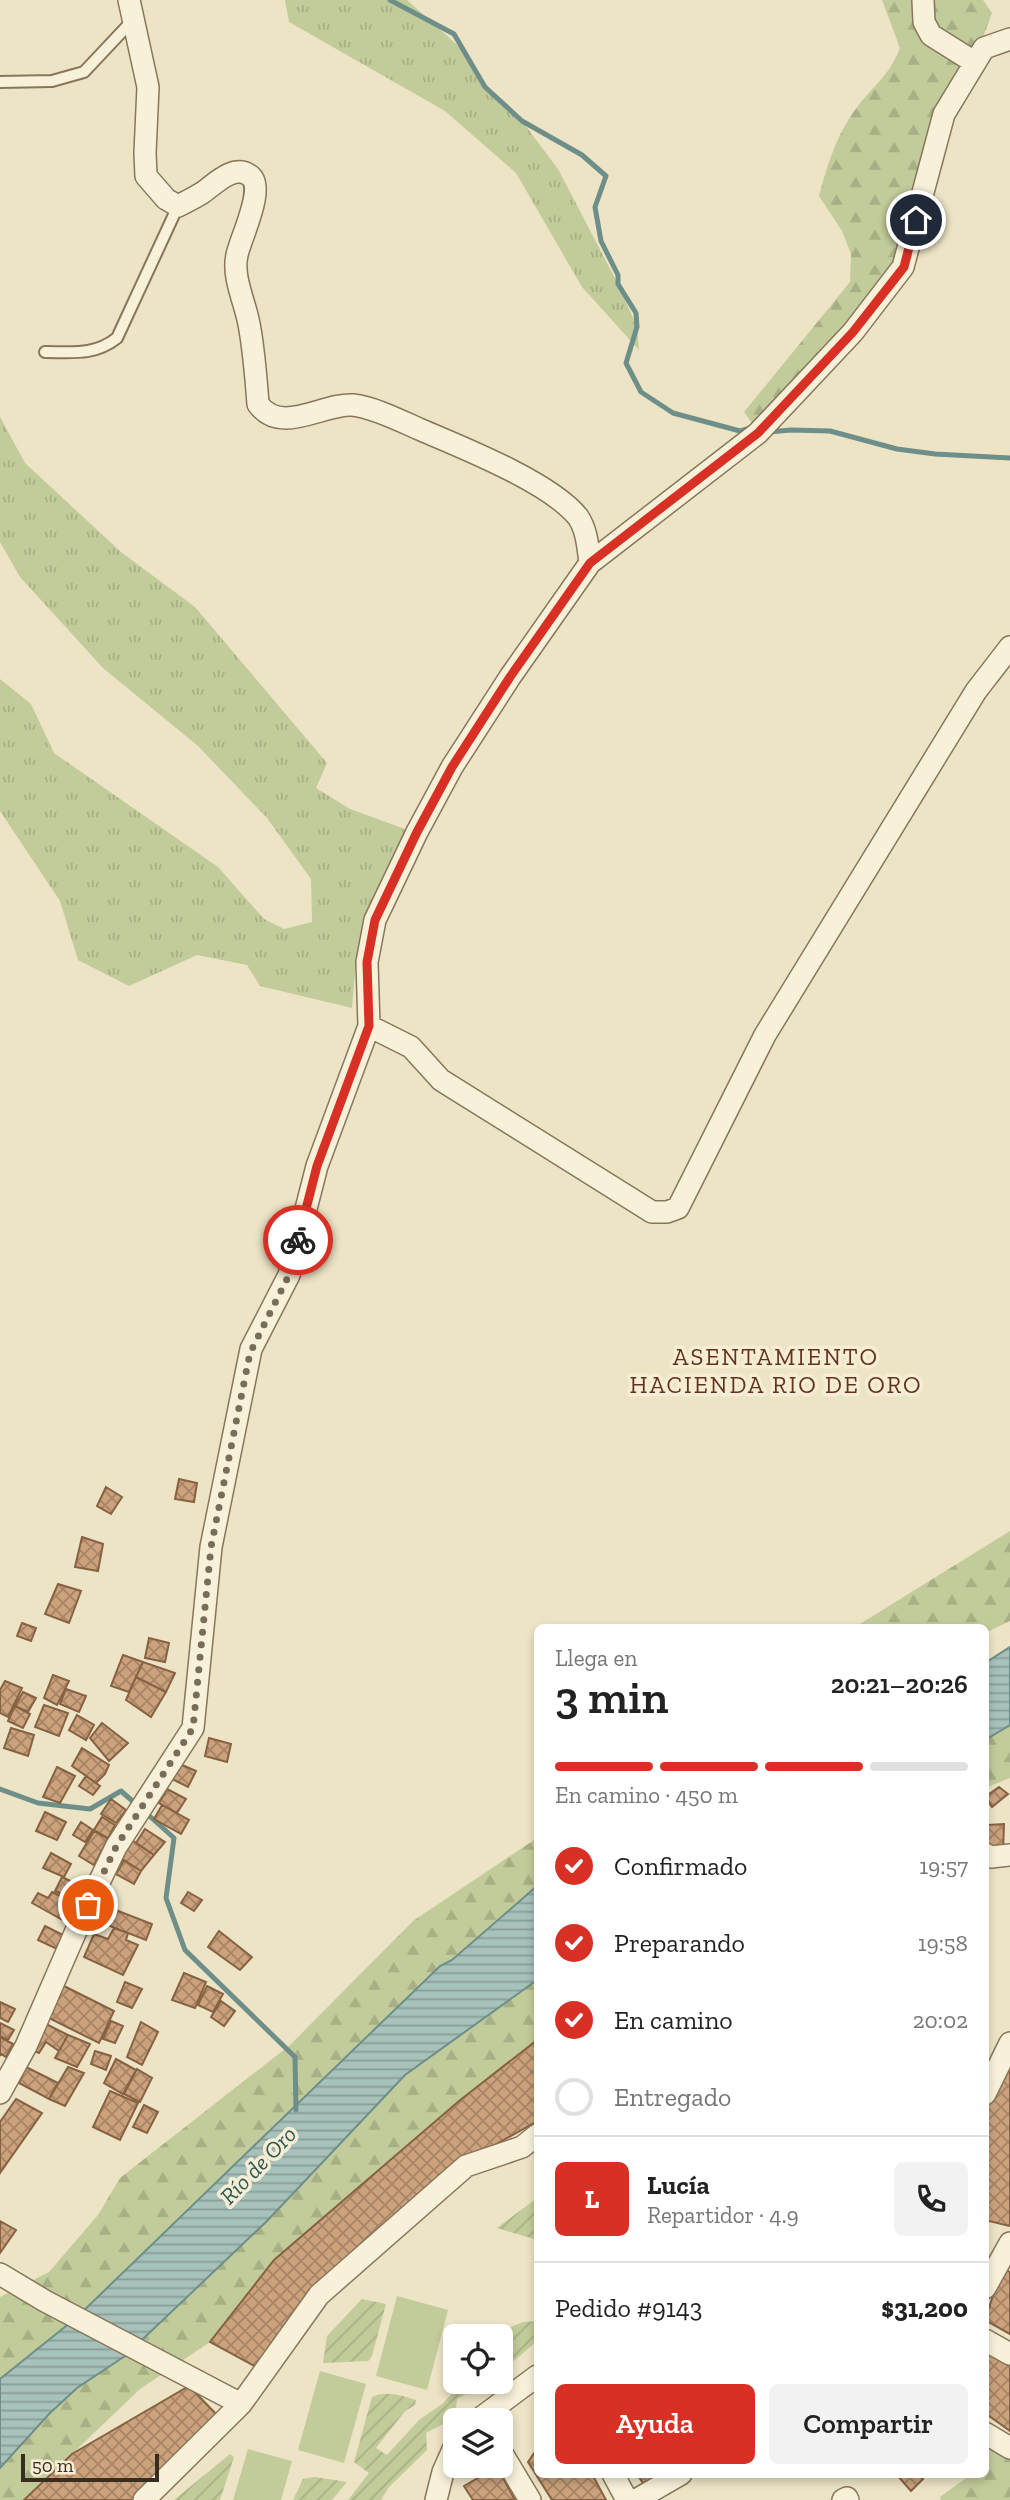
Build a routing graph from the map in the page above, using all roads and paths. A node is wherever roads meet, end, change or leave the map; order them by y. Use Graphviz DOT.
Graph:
graph roads {
  1 [pos="923,0"];
  2 [pos="132,10"];
  3 [pos="1010,39"];
  4 [pos="974,62"];
  5 [pos="0,82"];
  6 [pos="178,206"];
  7 [pos="45,352"];
  8 [pos="590,563"];
  9 [pos="1010,647"];
  10 [pos="369,1026"];
  11 [pos="1010,1855"];
  12 [pos="989,1856"];
  13 [pos="1010,2043"];
  14 [pos="989,2086"];
  15 [pos="0,2093"];
  16 [pos="534,2137"];
  17 [pos="1008,2251"];
  18 [pos="0,2274"];
  19 [pos="989,2282"];
  20 [pos="989,2342"];
  21 [pos="1010,2354"];
  22 [pos="534,2378"];
  23 [pos="241,2404"];
  24 [pos="495,2408"];
  25 [pos="989,2435"];
  26 [pos="1010,2448"];
  27 [pos="443,2472"];
  28 [pos="513,2472"];
  29 [pos="615,2478"];
  30 [pos="674,2478"];
  31 [pos="144,2500"];
  32 [pos="436,2500"];
  33 [pos="530,2500"];
  34 [pos="627,2500"];
  35 [pos="636,2500"];
  1 -- 4 [label="street"];
  2 -- 5 [label="lane"];
  2 -- 6 [label="street"];
  3 -- 4 [label="street"];
  4 -- 8 [label="street"];
  6 -- 7 [label="lane"];
  6 -- 8 [label="street"];
  8 -- 10 [label="street"];
  9 -- 10 [label="street"];
  10 -- 15 [label="street"];
  11 -- 12 [label="street"];
  13 -- 14 [label="street"];
  16 -- 23 [label="street"];
  17 -- 19 [label="street"];
  18 -- 23 [label="street"];
  20 -- 21 [label="street"];
  22 -- 24 [label="street"];
  23 -- 31 [label="street"];
  25 -- 26 [label="street"];
  27 -- 32 [label="street"];
  28 -- 33 [label="street"];
  29 -- 34 [label="street"];
  30 -- 35 [label="street"];
}
